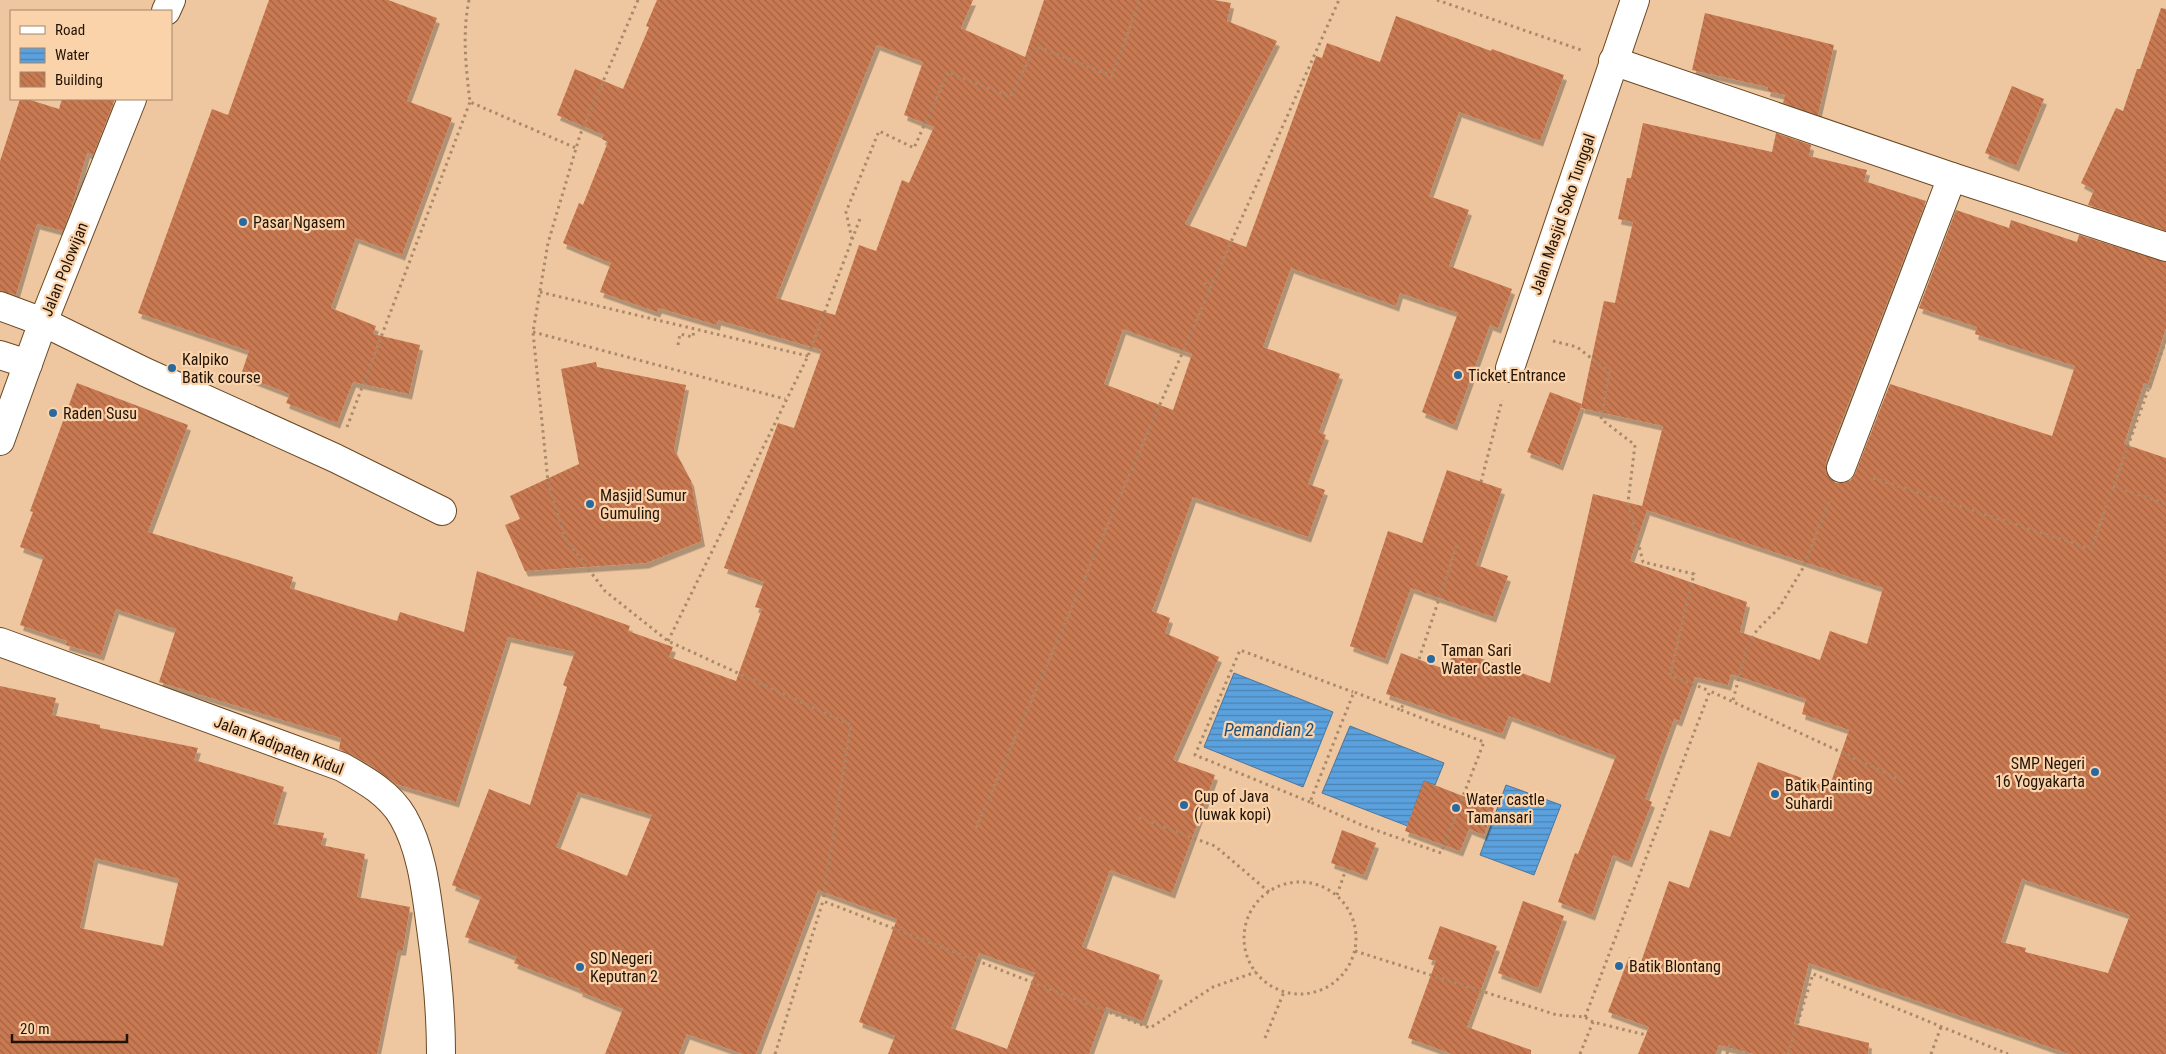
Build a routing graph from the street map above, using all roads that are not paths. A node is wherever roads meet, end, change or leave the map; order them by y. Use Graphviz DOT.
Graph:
graph roads {
  1 [pos="1635,0"];
  2 [pos="1613,61"];
  3 [pos="132,100"];
  4 [pos="1952,177"];
  5 [pos="2166,246"];
  6 [pos="0,306"];
  7 [pos="43,322"];
  8 [pos="0,355"];
  9 [pos="28,364"];
  10 [pos="1510,368"];
  11 [pos="0,441"];
  12 [pos="1842,468"];
  13 [pos="442,511"];
  14 [pos="0,642"];
  15 [pos="441,1054"];
  1 -- 2 [label="street, Jalan Masjid Soko Tunggal"];
  2 -- 4 [label="street"];
  2 -- 10 [label="street, Jalan Masjid Soko Tunggal"];
  3 -- 7 [label="street, Jalan Polowijan"];
  4 -- 5 [label="street"];
  4 -- 12 [label="street"];
  6 -- 7 [label="street"];
  7 -- 9 [label="street, Jalan Polowijan"];
  7 -- 13 [label="street"];
  8 -- 9 [label="street"];
  9 -- 11 [label="street, Jalan Polowijan"];
  14 -- 15 [label="street, Jalan Kadipaten Kidul"];
}
